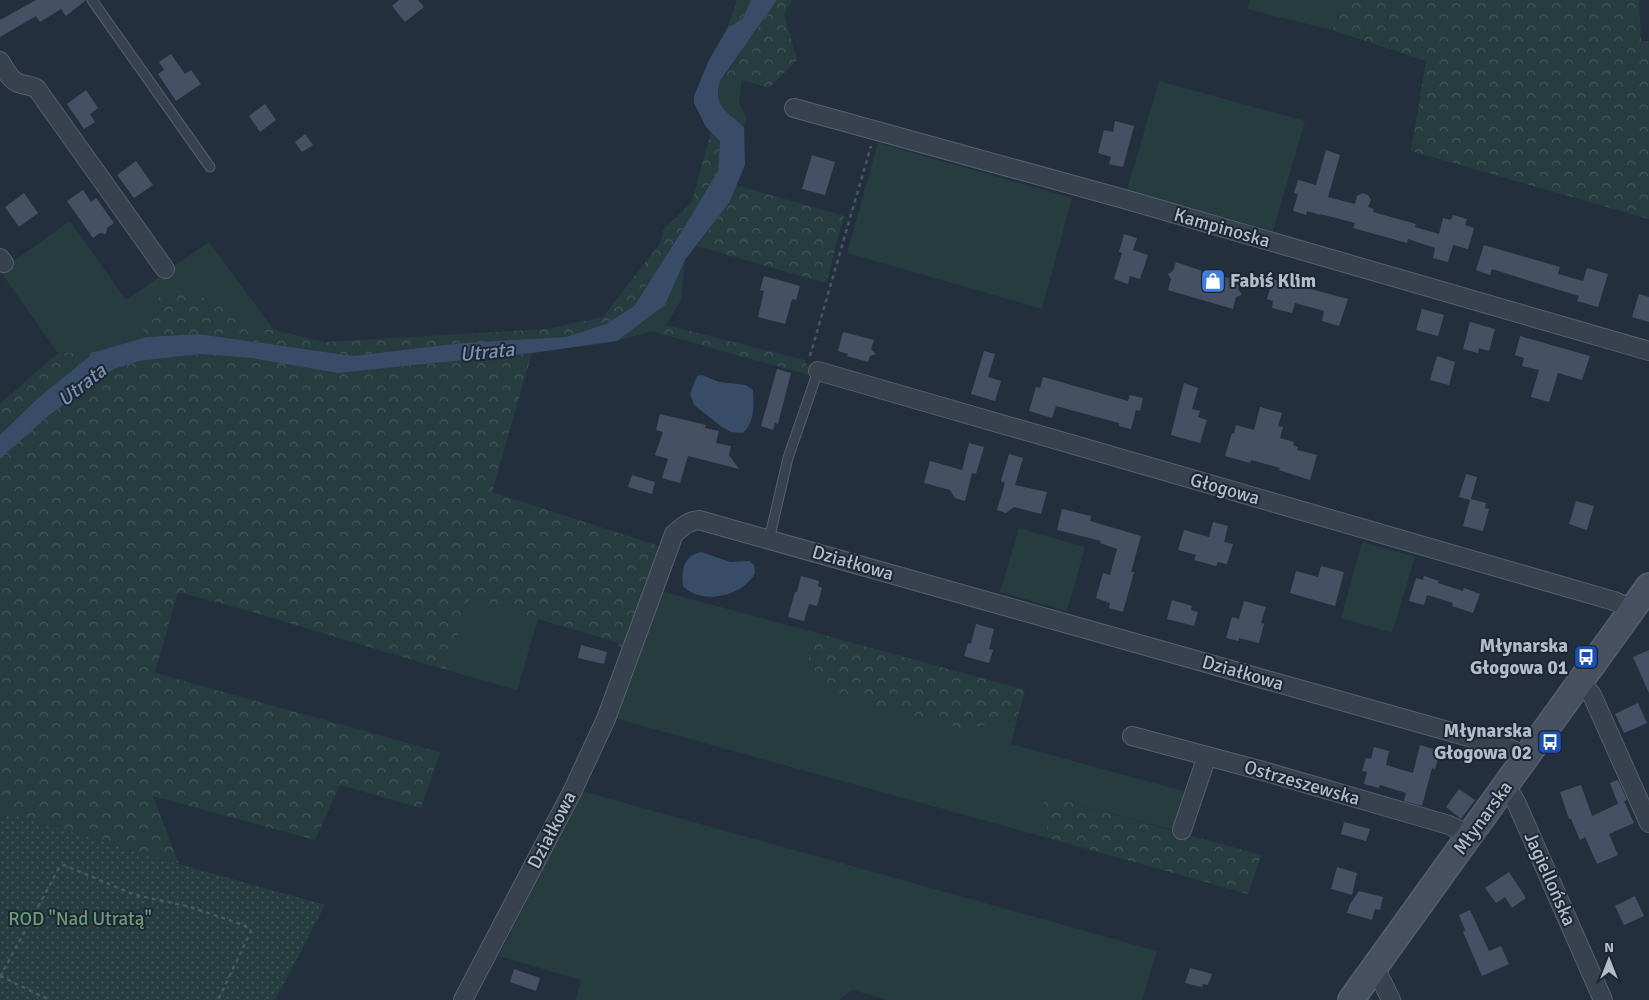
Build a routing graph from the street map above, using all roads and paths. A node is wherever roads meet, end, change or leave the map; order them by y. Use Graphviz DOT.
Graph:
graph roads {
  1 [pos="92,0"];
  2 [pos="0,61"];
  3 [pos="794,108"];
  4 [pos="875,132"];
  5 [pos="210,167"];
  6 [pos="165,269"];
  7 [pos="1649,351"];
  8 [pos="818,371"];
  9 [pos="769,540"];
  10 [pos="1649,586"];
  11 [pos="1632,609"];
  12 [pos="1581,682"];
  13 [pos="1132,736"];
  14 [pos="1207,756"];
  15 [pos="1528,756"];
  16 [pos="1503,790"];
  17 [pos="1649,823"];
  18 [pos="1182,830"];
  19 [pos="1470,835"];
  20 [pos="1376,966"];
  21 [pos="0,977"];
  22 [pos="50,1000"];
  23 [pos="218,1000"];
  24 [pos="463,1000"];
  25 [pos="1352,1000"];
  26 [pos="1391,1000"];
  27 [pos="1603,1000"];
  1 -- 5 [label="lane"];
  2 -- 6 [label="street"];
  3 -- 4 [label="street, Kampinoska"];
  4 -- 7 [label="street, Kampinoska"];
  4 -- 8 [label="path"];
  8 -- 9 [label="lane"];
  8 -- 11 [label="street, Głogowa"];
  9 -- 15 [label="street, Działkowa"];
  9 -- 24 [label="street, Działkowa"];
  10 -- 11 [label="street, Młynarska"];
  11 -- 12 [label="street, Młynarska"];
  12 -- 15 [label="street, Młynarska"];
  12 -- 17 [label="street"];
  13 -- 14 [label="street, Ostrzeszewska"];
  14 -- 18 [label="street"];
  14 -- 19 [label="street, Ostrzeszewska"];
  15 -- 16 [label="street, Młynarska"];
  16 -- 19 [label="street, Młynarska"];
  16 -- 27 [label="street, Jagiellońska"];
  19 -- 20 [label="street, Młynarska"];
  20 -- 25 [label="street, Młynarska"];
  20 -- 26 [label="street"];
  21 -- 22 [label="path"];
  21 -- 23 [label="path"];
}
